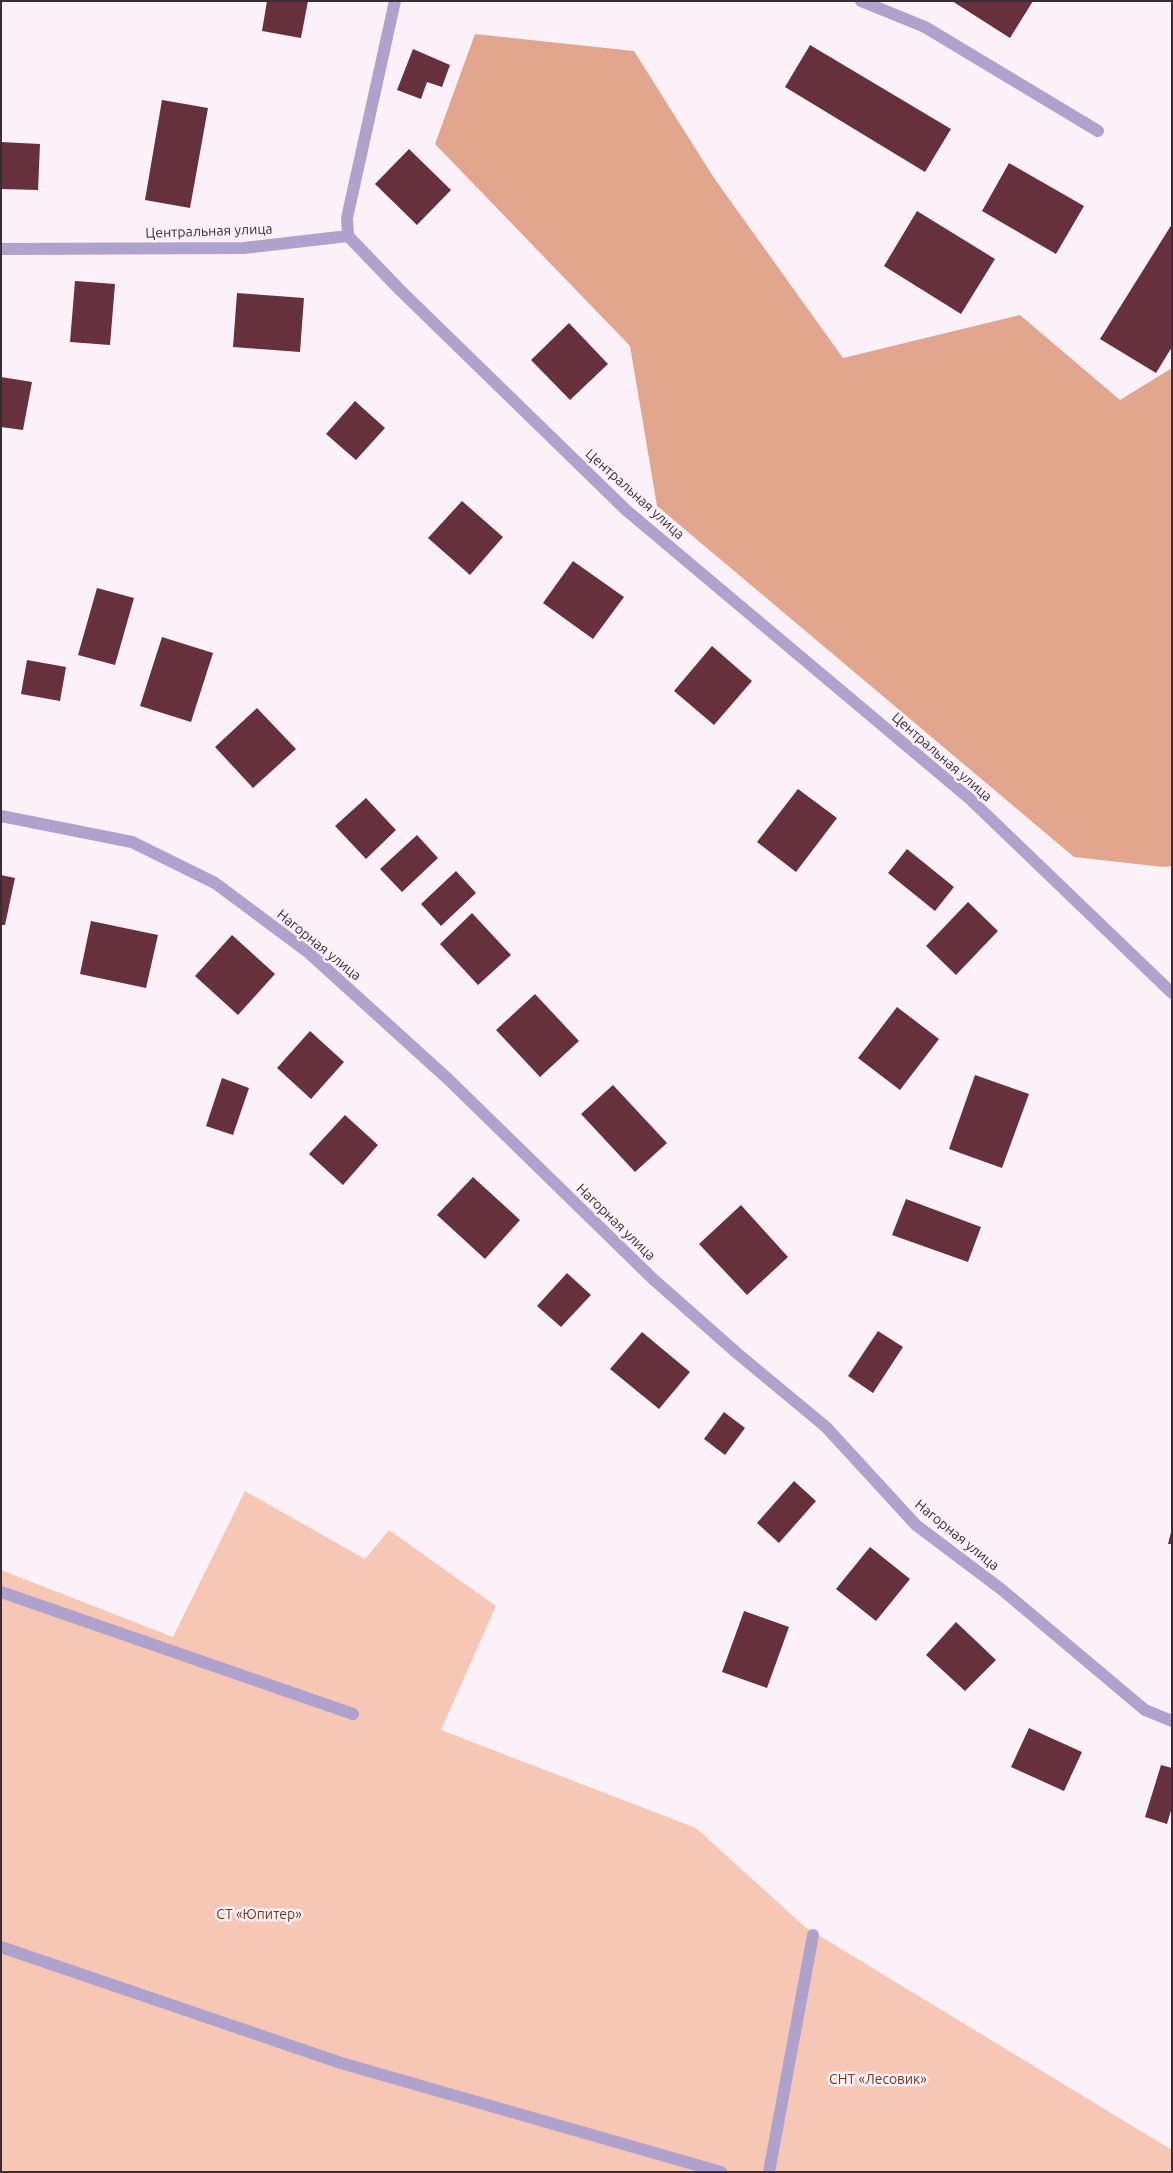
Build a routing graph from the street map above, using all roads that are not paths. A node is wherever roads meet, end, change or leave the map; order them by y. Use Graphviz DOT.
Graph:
graph roads {
  1 [pos="396,1"];
  2 [pos="861,1"];
  3 [pos="1098,131"];
  4 [pos="348,236"];
  5 [pos="1,249"];
  6 [pos="1,816"];
  7 [pos="1172,993"];
  8 [pos="1,1592"];
  9 [pos="353,1714"];
  10 [pos="1172,1721"];
  11 [pos="813,1935"];
  12 [pos="1,1947"];
  13 [pos="721,2172"];
  14 [pos="769,2172"];
  1 -- 4 [label="street"];
  2 -- 3 [label="street"];
  4 -- 5 [label="street, Центральная улица"];
  4 -- 7 [label="street, Центральная улица"];
  6 -- 10 [label="street, Нагорная улица"];
  8 -- 9 [label="street"];
  11 -- 14 [label="street"];
  12 -- 13 [label="street"];
}
